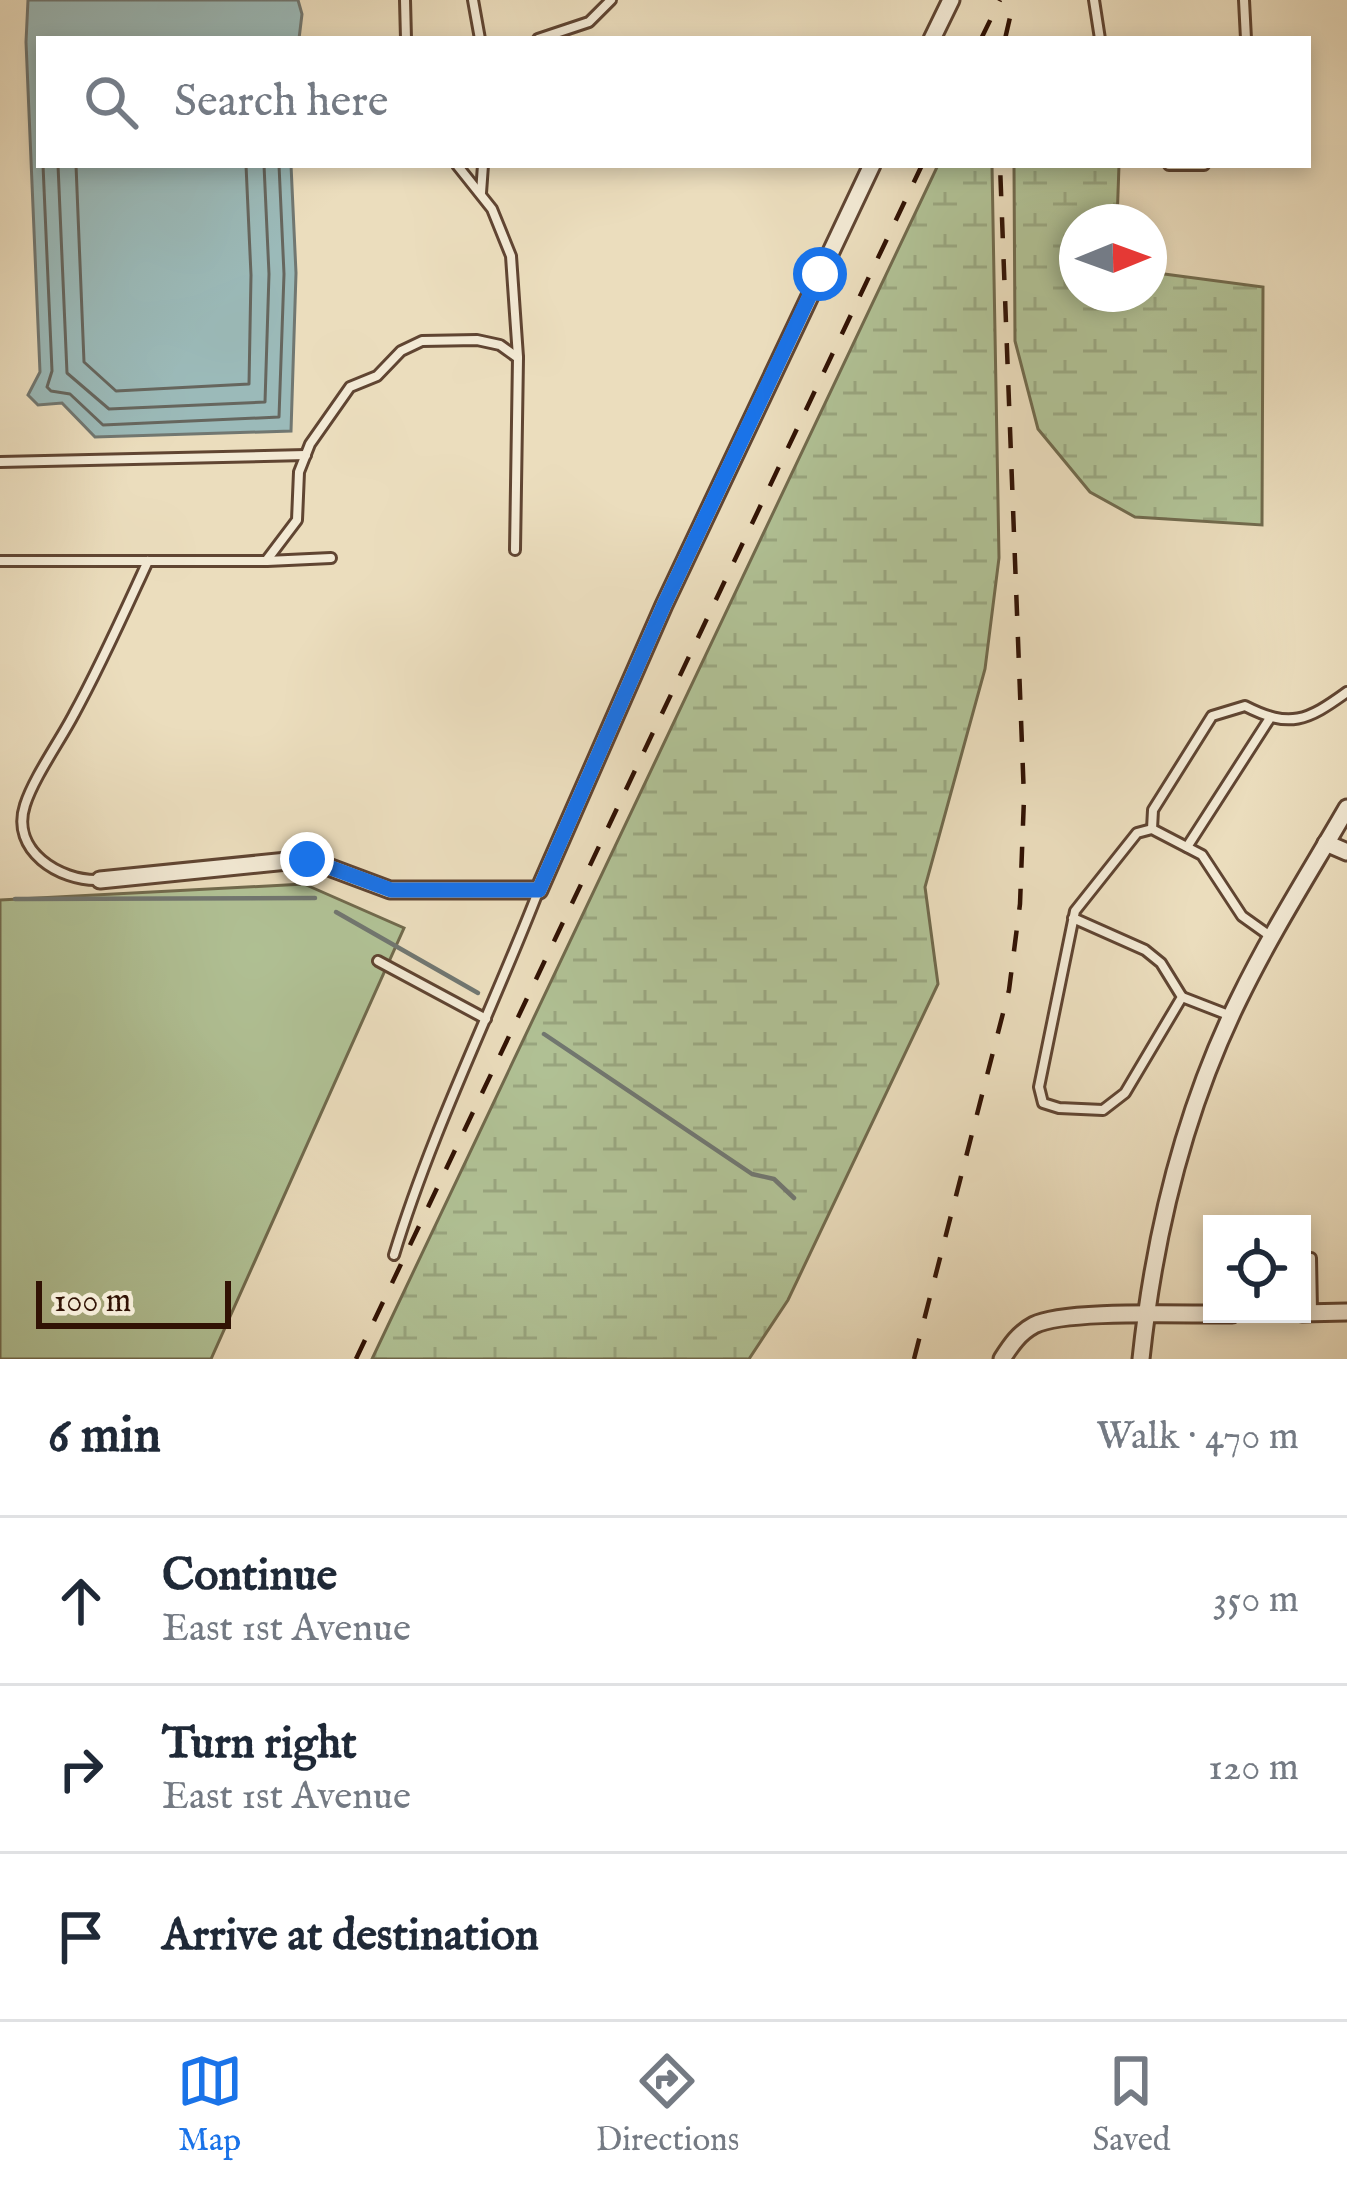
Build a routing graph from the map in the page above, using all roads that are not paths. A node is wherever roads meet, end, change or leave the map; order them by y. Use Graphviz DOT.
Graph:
graph roads {
  1 [pos="405,0"];
  2 [pos="473,0"];
  3 [pos="611,0"];
  4 [pos="950,0"];
  5 [pos="1094,0"];
  6 [pos="1244,0"];
  7 [pos="406,36"];
  8 [pos="479,36"];
  9 [pos="547,36"];
  10 [pos="933,36"];
  11 [pos="1100,36"];
  12 [pos="1246,36"];
  13 [pos="459,168"];
  14 [pos="483,168"];
  15 [pos="871,168"];
  16 [pos="481,196"];
  17 [pos="518,358"];
  18 [pos="306,455"];
  19 [pos="0,462"];
  20 [pos="515,550"];
  21 [pos="331,558"];
  22 [pos="0,561"];
  23 [pos="148,561"];
  24 [pos="266,562"];
  25 [pos="1347,692"];
  26 [pos="1270,718"];
  27 [pos="1347,808"];
  28 [pos="1152,829"];
  29 [pos="1326,843"];
  30 [pos="1187,848"];
  31 [pos="1347,852"];
  32 [pos="100,880"];
  33 [pos="539,890"];
  34 [pos="1073,918"];
  35 [pos="1271,936"];
  36 [pos="378,961"];
  37 [pos="1182,997"];
  38 [pos="1231,1016"];
  39 [pos="486,1019"];
  40 [pos="394,1256"];
  41 [pos="1311,1312"];
  42 [pos="1347,1312"];
  43 [pos="1203,1315"];
  44 [pos="1146,1316"];
  45 [pos="1002,1359"];
  46 [pos="1141,1359"];
  1 -- 7 [label="lane"];
  2 -- 8 [label="lane"];
  3 -- 9 [label="lane"];
  4 -- 10 [label="street"];
  5 -- 11 [label="lane"];
  6 -- 12 [label="lane"];
  13 -- 16 [label="lane"];
  14 -- 16 [label="lane"];
  15 -- 33 [label="street"];
  16 -- 17 [label="lane"];
  17 -- 18 [label="lane"];
  17 -- 20 [label="lane"];
  18 -- 19 [label="lane"];
  18 -- 24 [label="lane"];
  21 -- 24 [label="lane"];
  22 -- 23 [label="lane"];
  23 -- 24 [label="lane"];
  23 -- 32 [label="lane"];
  25 -- 26 [label="lane"];
  26 -- 28 [label="lane"];
  26 -- 30 [label="lane"];
  27 -- 29 [label="street"];
  28 -- 30 [label="lane"];
  28 -- 34 [label="lane"];
  29 -- 31 [label="street"];
  29 -- 35 [label="street"];
  30 -- 35 [label="lane"];
  32 -- 33 [label="street"];
  33 -- 39 [label="lane"];
  34 -- 37 [label="lane"];
  34 -- 37 [label="lane"];
  35 -- 38 [label="street"];
  36 -- 39 [label="lane"];
  37 -- 38 [label="lane"];
  38 -- 44 [label="street"];
  39 -- 40 [label="lane"];
  41 -- 42 [label="street"];
  43 -- 44 [label="street"];
  44 -- 45 [label="street"];
  44 -- 46 [label="street"];
}
